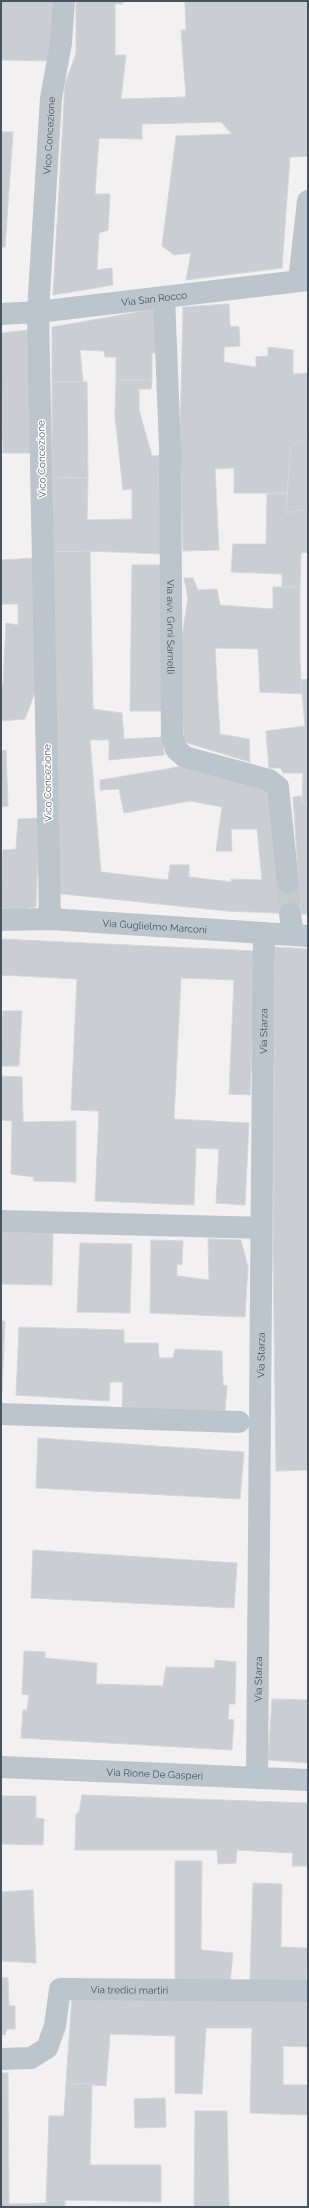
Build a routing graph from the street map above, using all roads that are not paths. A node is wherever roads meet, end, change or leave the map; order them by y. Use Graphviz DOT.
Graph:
graph roads {
  1 [pos="64,1"];
  2 [pos="308,201"];
  3 [pos="304,281"];
  4 [pos="164,297"];
  5 [pos="38,312"];
  6 [pos="1,314"];
  7 [pos="288,883"];
  8 [pos="50,919"];
  9 [pos="1,920"];
  10 [pos="297,928"];
  11 [pos="264,933"];
  12 [pos="1,1222"];
  13 [pos="261,1228"];
  14 [pos="1,1414"];
  15 [pos="239,1422"];
  16 [pos="1,1767"];
  17 [pos="257,1777"];
  18 [pos="308,1780"];
  19 [pos="308,1991"];
  20 [pos="1,2059"];
  1 -- 5 [label="street, Vico Concezione"];
  2 -- 3 [label="street"];
  3 -- 4 [label="street, Via San Rocco"];
  4 -- 5 [label="street, Via San Rocco"];
  4 -- 7 [label="street, Via avv. Gnni Sarnelli"];
  5 -- 6 [label="street, Via San Rocco"];
  5 -- 8 [label="street, Vico Concezione"];
  8 -- 9 [label="street, Via Guglielmo Marconi"];
  8 -- 11 [label="street, Via Guglielmo Marconi"];
  10 -- 11 [label="street, Via Guglielmo Marconi"];
  11 -- 13 [label="street, Via Starza"];
  12 -- 13 [label="street"];
  13 -- 17 [label="street, Via Starza"];
  14 -- 15 [label="street"];
  16 -- 17 [label="street, Via Rione De Gasperi"];
  17 -- 18 [label="street, Via Rione De Gasperi"];
  19 -- 20 [label="street, Via tredici martiri"];
}
